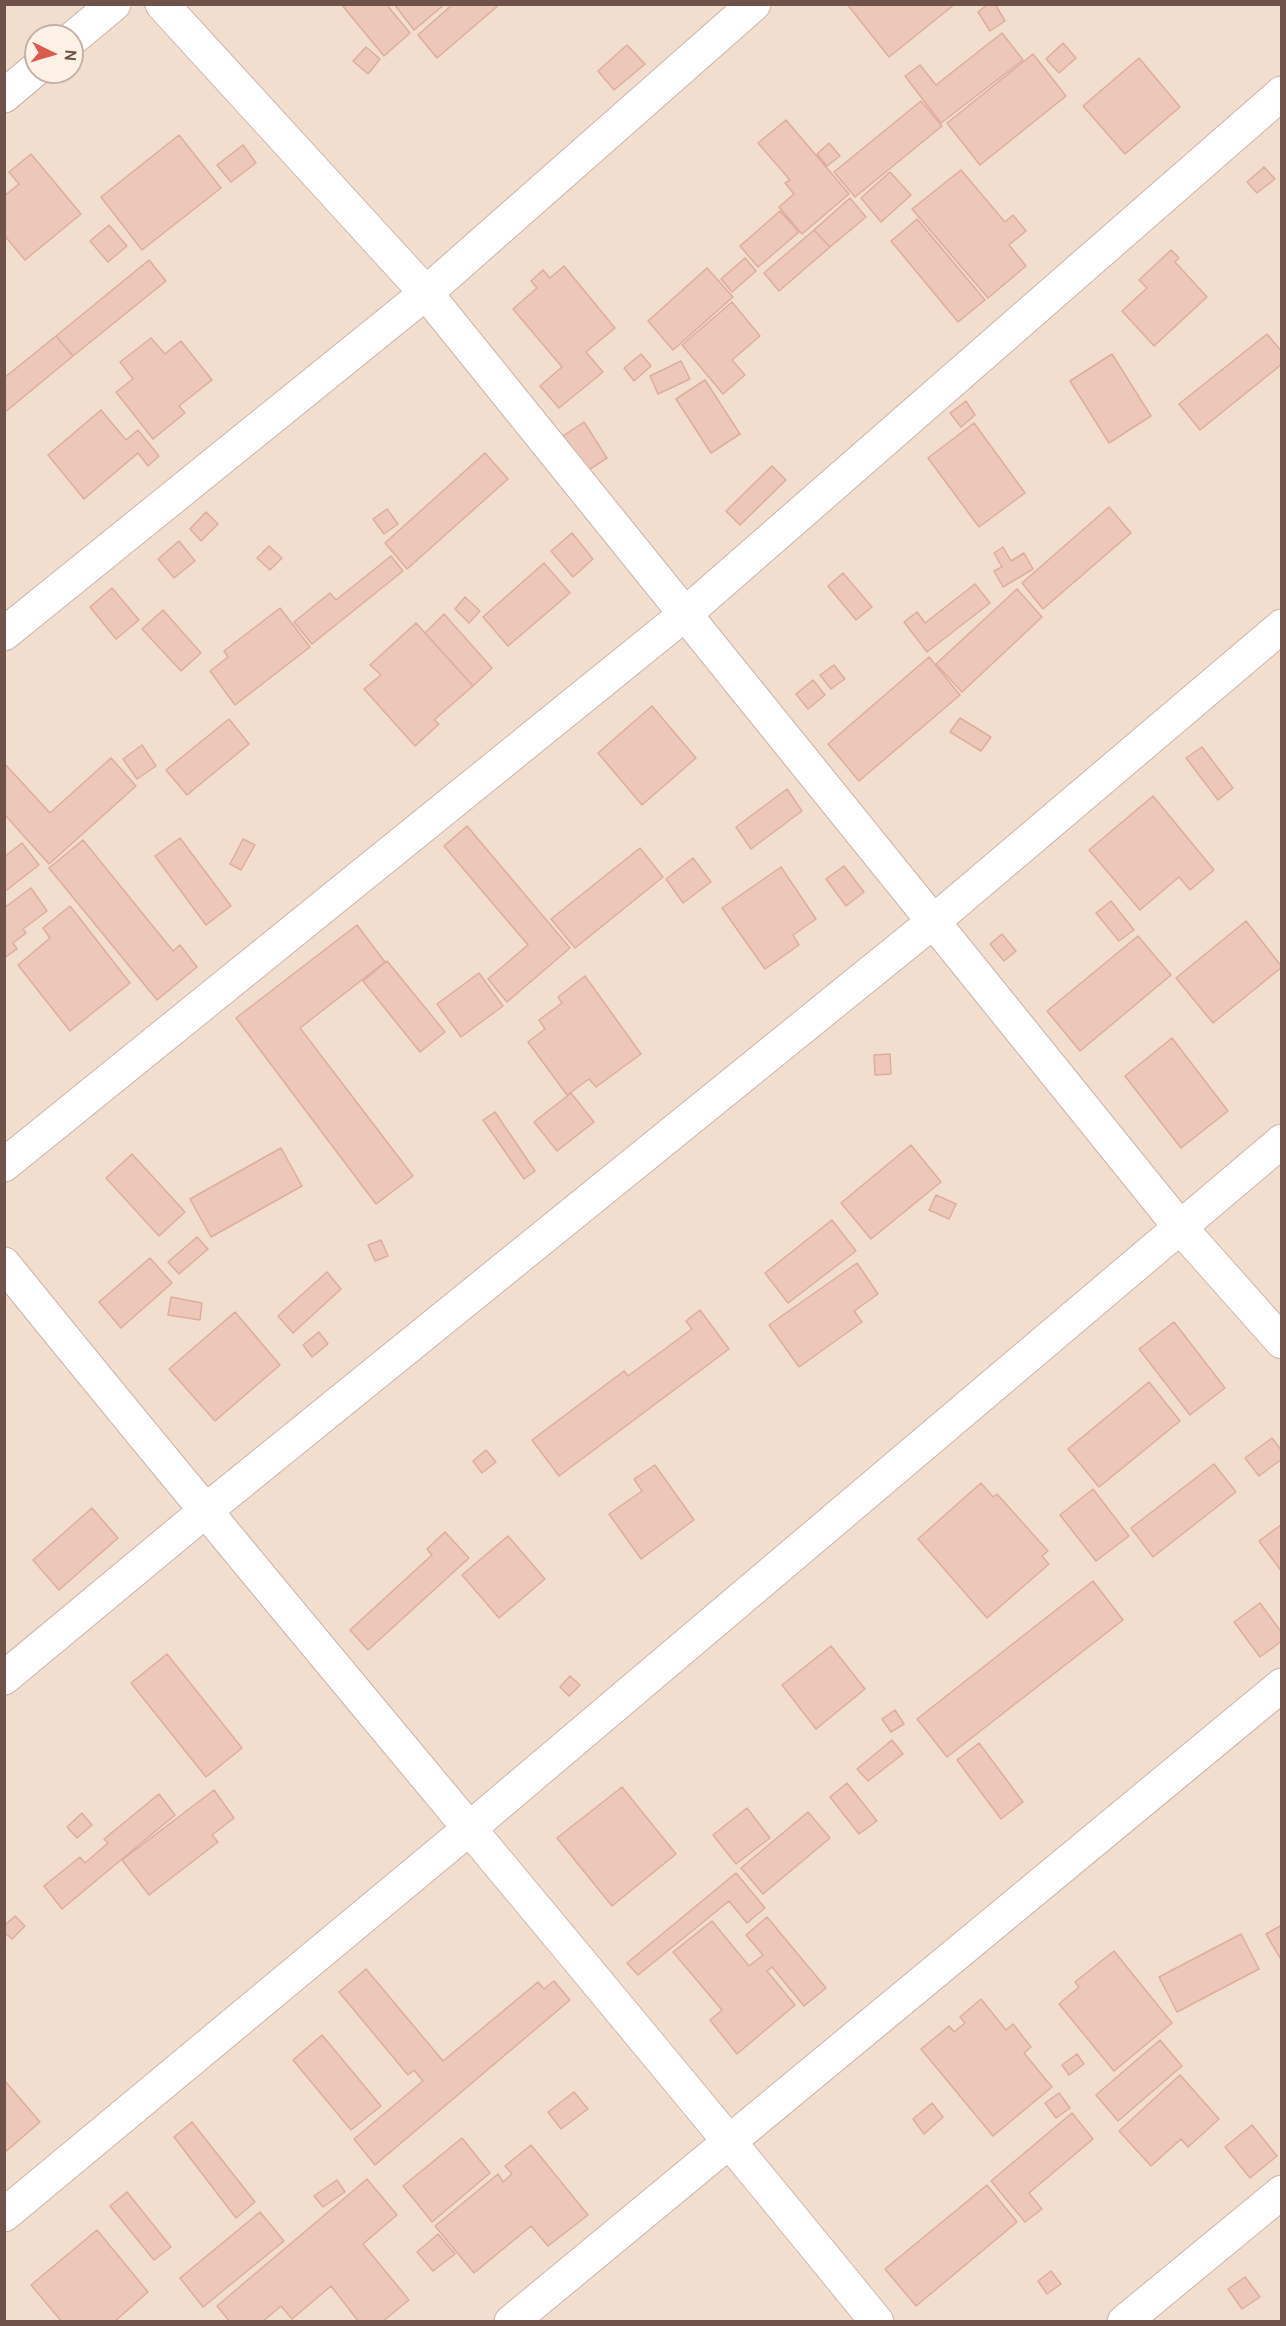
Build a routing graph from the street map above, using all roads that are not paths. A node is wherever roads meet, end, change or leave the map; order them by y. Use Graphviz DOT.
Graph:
graph roads {
  1 [pos="114,4"];
  2 [pos="162,4"];
  3 [pos="754,4"];
  4 [pos="84,29"];
  5 [pos="24,79"];
  6 [pos="1281,93"];
  7 [pos="4,96"];
  8 [pos="426,293"];
  9 [pos="684,615"];
  10 [pos="1281,626"];
  11 [pos="4,634"];
  12 [pos="934,921"];
  13 [pos="1281,1141"];
  14 [pos="4,1166"];
  15 [pos="1179,1226"];
  16 [pos="4,1264"];
  17 [pos="1281,1342"];
  18 [pos="204,1512"];
  19 [pos="4,1678"];
  20 [pos="1281,1685"];
  21 [pos="470,1828"];
  22 [pos="730,2140"];
  23 [pos="1281,2192"];
  24 [pos="4,2215"];
  25 [pos="511,2322"];
  26 [pos="878,2322"];
  27 [pos="1124,2322"];
  1 -- 4 [label="street"];
  2 -- 8 [label="street"];
  3 -- 8 [label="street"];
  5 -- 7 [label="street"];
  6 -- 9 [label="street"];
  8 -- 9 [label="street"];
  8 -- 11 [label="street"];
  9 -- 12 [label="street"];
  9 -- 14 [label="street"];
  10 -- 12 [label="street"];
  12 -- 15 [label="street"];
  12 -- 18 [label="street"];
  13 -- 15 [label="street"];
  15 -- 17 [label="street"];
  15 -- 21 [label="street"];
  16 -- 18 [label="street"];
  18 -- 19 [label="street"];
  18 -- 21 [label="street"];
  20 -- 22 [label="street"];
  21 -- 22 [label="street"];
  21 -- 24 [label="street"];
  22 -- 25 [label="street"];
  22 -- 26 [label="street"];
  23 -- 27 [label="street"];
}
